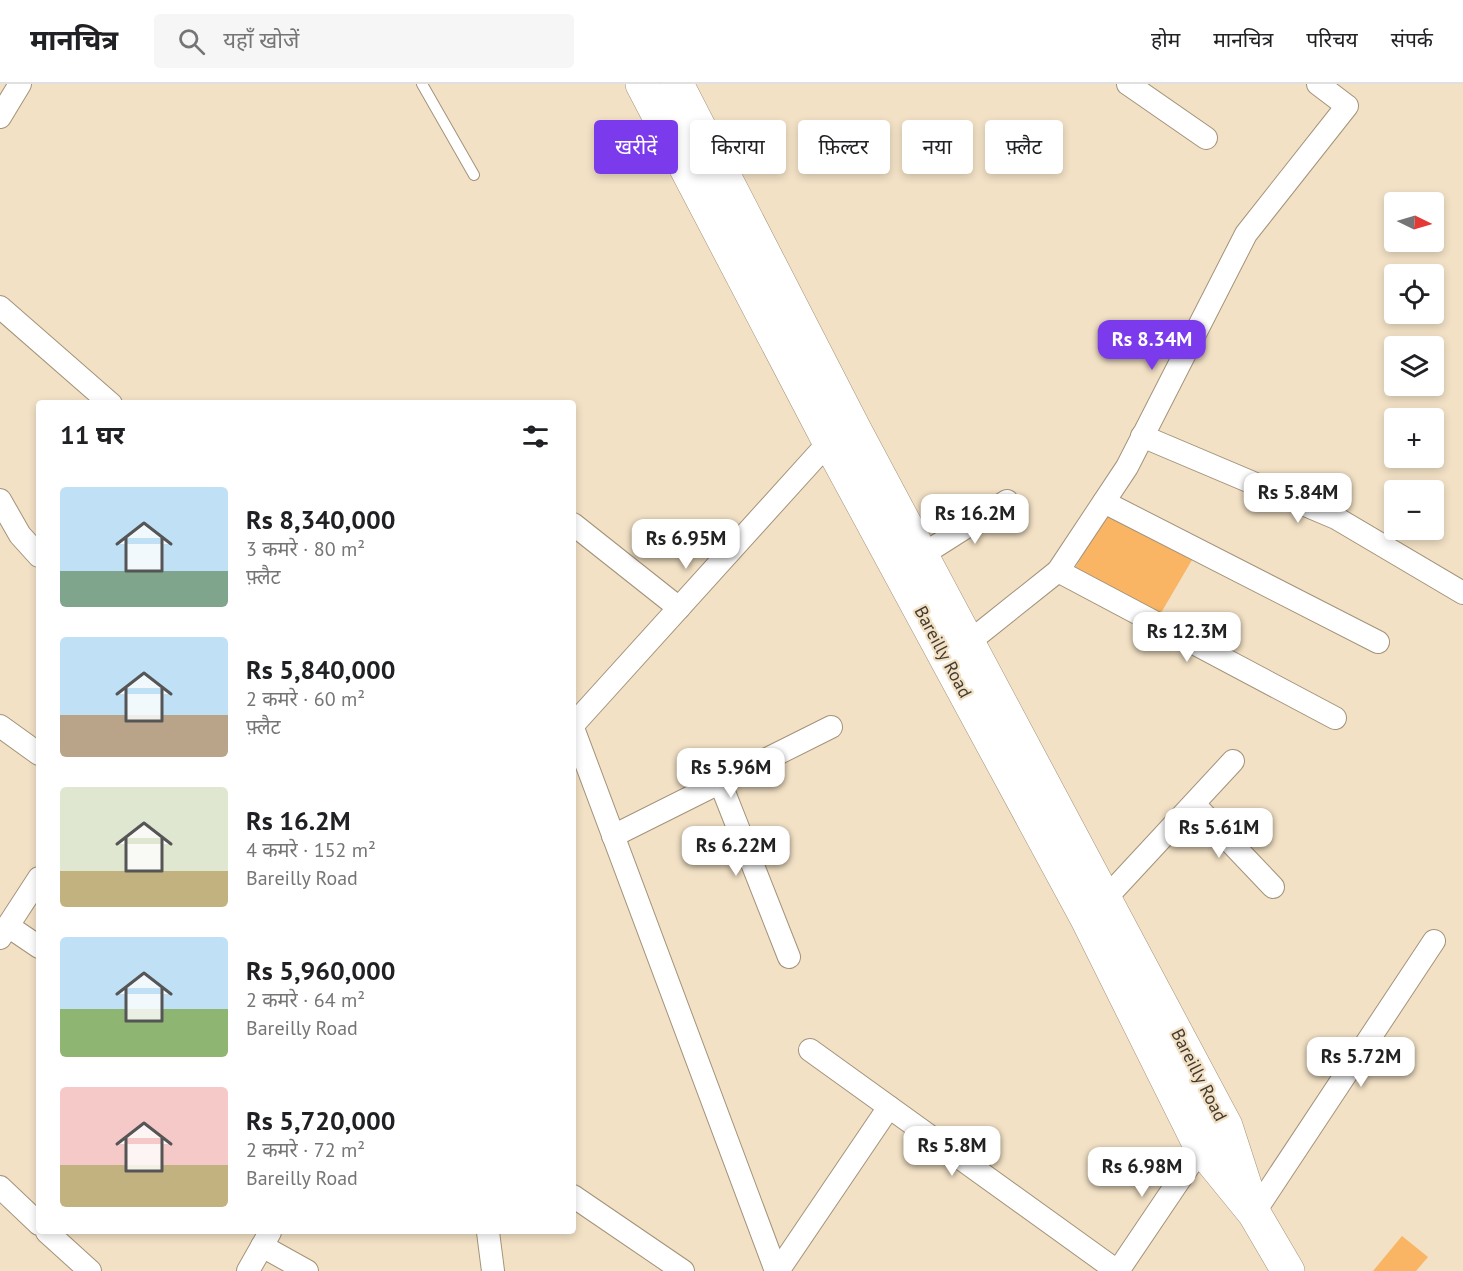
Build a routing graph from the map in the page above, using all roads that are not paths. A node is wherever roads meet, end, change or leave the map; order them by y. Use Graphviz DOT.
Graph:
graph roads {
  1 [pos="20,84"];
  2 [pos="422,84"];
  3 [pos="642,84"];
  4 [pos="677,84"];
  5 [pos="1128,84"];
  6 [pos="1318,84"];
  7 [pos="0,117"];
  8 [pos="1206,138"];
  9 [pos="474,175"];
  10 [pos="0,307"];
  11 [pos="106,400"];
  12 [pos="1142,436"];
  13 [pos="829,442"];
  14 [pos="0,500"];
  15 [pos="1007,501"];
  16 [pos="1104,502"];
  17 [pos="576,526"];
  18 [pos="36,553"];
  19 [pos="922,555"];
  20 [pos="1058,571"];
  21 [pos="1463,593"];
  22 [pos="679,608"];
  23 [pos="969,642"];
  24 [pos="1378,642"];
  25 [pos="1335,718"];
  26 [pos="576,724"];
  27 [pos="0,726"];
  28 [pos="831,727"];
  29 [pos="576,735"];
  30 [pos="36,752"];
  31 [pos="1233,760"];
  32 [pos="720,782"];
  33 [pos="1194,804"];
  34 [pos="613,836"];
  35 [pos="36,883"];
  36 [pos="1273,887"];
  37 [pos="1106,898"];
  38 [pos="4,932"];
  39 [pos="1434,941"];
  40 [pos="36,946"];
  41 [pos="789,957"];
  42 [pos="810,1050"];
  43 [pos="889,1107"];
  44 [pos="1201,1148"];
  45 [pos="4,1197"];
  46 [pos="576,1198"];
  47 [pos="1254,1213"];
  48 [pos="36,1222"];
  49 [pos="49,1234"];
  50 [pos="488,1234"];
  51 [pos="266,1239"];
  52 [pos="90,1271"];
  53 [pos="248,1271"];
  54 [pos="307,1271"];
  55 [pos="493,1271"];
  56 [pos="683,1271"];
  57 [pos="777,1271"];
  58 [pos="1117,1271"];
  59 [pos="1288,1271"];
  1 -- 7 [label="street"];
  2 -- 9 [label="lane"];
  3 -- 13 [label="main road, Bareilly Road"];
  4 -- 19 [label="main road, Bareilly Road"];
  5 -- 8 [label="street"];
  6 -- 12 [label="street"];
  10 -- 11 [label="street"];
  12 -- 16 [label="street"];
  12 -- 21 [label="street"];
  13 -- 22 [label="street"];
  13 -- 44 [label="main road, Bareilly Road"];
  14 -- 18 [label="street"];
  15 -- 19 [label="street"];
  16 -- 20 [label="street"];
  16 -- 24 [label="street"];
  17 -- 22 [label="street"];
  19 -- 23 [label="main road, Bareilly Road"];
  20 -- 23 [label="street"];
  20 -- 25 [label="street"];
  22 -- 26 [label="street"];
  23 -- 37 [label="main road, Bareilly Road"];
  27 -- 30 [label="street"];
  28 -- 32 [label="street"];
  29 -- 34 [label="street"];
  31 -- 33 [label="street"];
  32 -- 34 [label="street"];
  32 -- 41 [label="street"];
  33 -- 36 [label="street"];
  33 -- 37 [label="street"];
  34 -- 57 [label="street"];
  35 -- 38 [label="street"];
  37 -- 47 [label="main road, Bareilly Road"];
  38 -- 40 [label="street"];
  39 -- 47 [label="street"];
  42 -- 43 [label="street"];
  43 -- 57 [label="street"];
  43 -- 58 [label="street"];
  44 -- 47 [label="main road, Bareilly Road"];
  44 -- 58 [label="street"];
  45 -- 48 [label="street"];
  46 -- 56 [label="street"];
  47 -- 59 [label="main road, Bareilly Road"];
  49 -- 52 [label="street"];
  50 -- 55 [label="street"];
  51 -- 53 [label="street"];
  51 -- 54 [label="street"];
}
